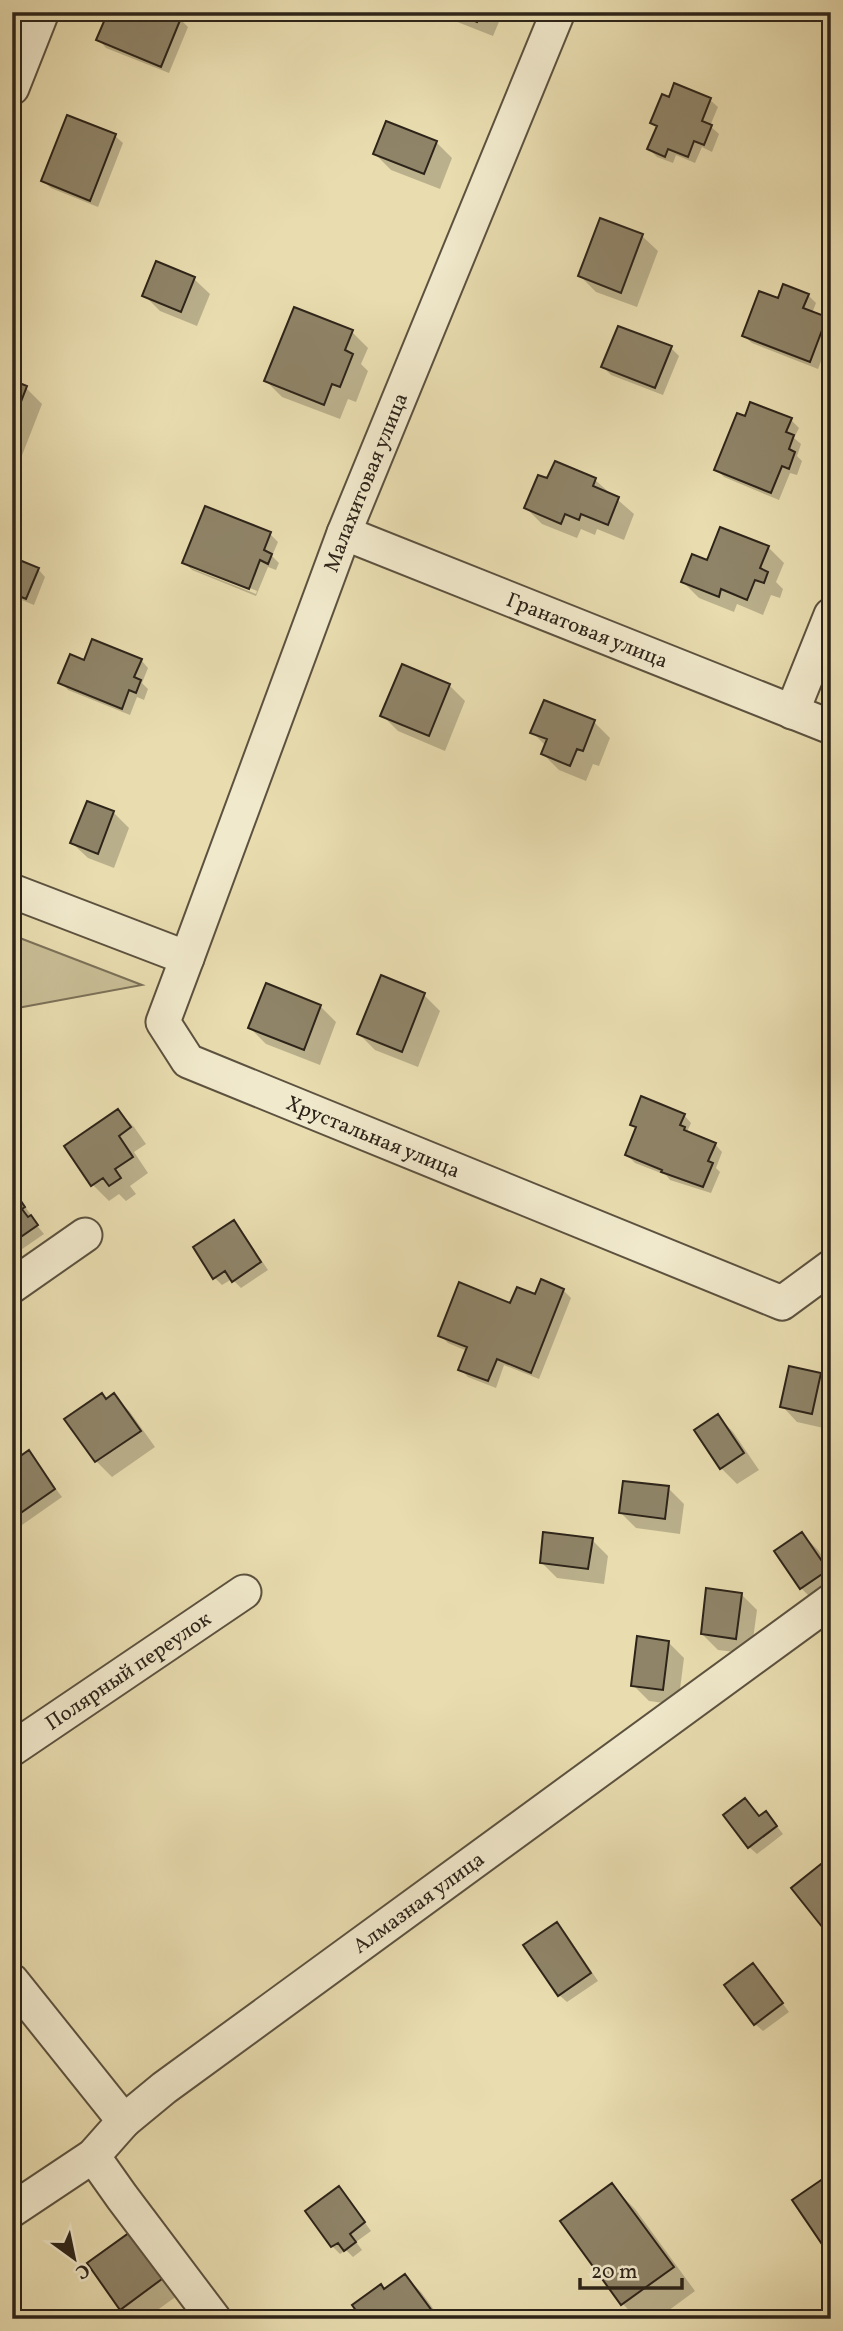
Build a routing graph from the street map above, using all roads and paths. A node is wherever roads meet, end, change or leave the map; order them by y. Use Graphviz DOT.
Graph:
graph roads {
  1 [pos="42,12"];
  2 [pos="558,12"];
  3 [pos="12,88"];
  4 [pos="344,533"];
  5 [pos="831,615"];
  6 [pos="792,712"];
  7 [pos="831,727"];
  8 [pos="12,891"];
  9 [pos="187,958"];
  10 [pos="85,1235"];
  11 [pos="831,1267"];
  12 [pos="12,1286"];
  13 [pos="244,1591"];
  14 [pos="831,1601"];
  15 [pos="12,1749"];
  16 [pos="12,1981"];
  17 [pos="124,2121"];
  18 [pos="93,2156"];
  19 [pos="12,2210"];
  20 [pos="214,2319"];
  1 -- 3 [label="street"];
  2 -- 4 [label="street, Малахитовая улица"];
  4 -- 6 [label="street, Гранатовая улица"];
  4 -- 9 [label="street, Малахитовая улица"];
  5 -- 6 [label="street"];
  6 -- 7 [label="street, Гранатовая улица"];
  8 -- 9 [label="street"];
  9 -- 11 [label="street, Хрустальная улица"];
  10 -- 12 [label="street"];
  13 -- 15 [label="street, Полярный переулок"];
  14 -- 17 [label="street, Алмазная улица"];
  16 -- 17 [label="street"];
  17 -- 18 [label="street, Алмазная улица"];
  18 -- 19 [label="street, Алмазная улица"];
  18 -- 20 [label="street"];
}
